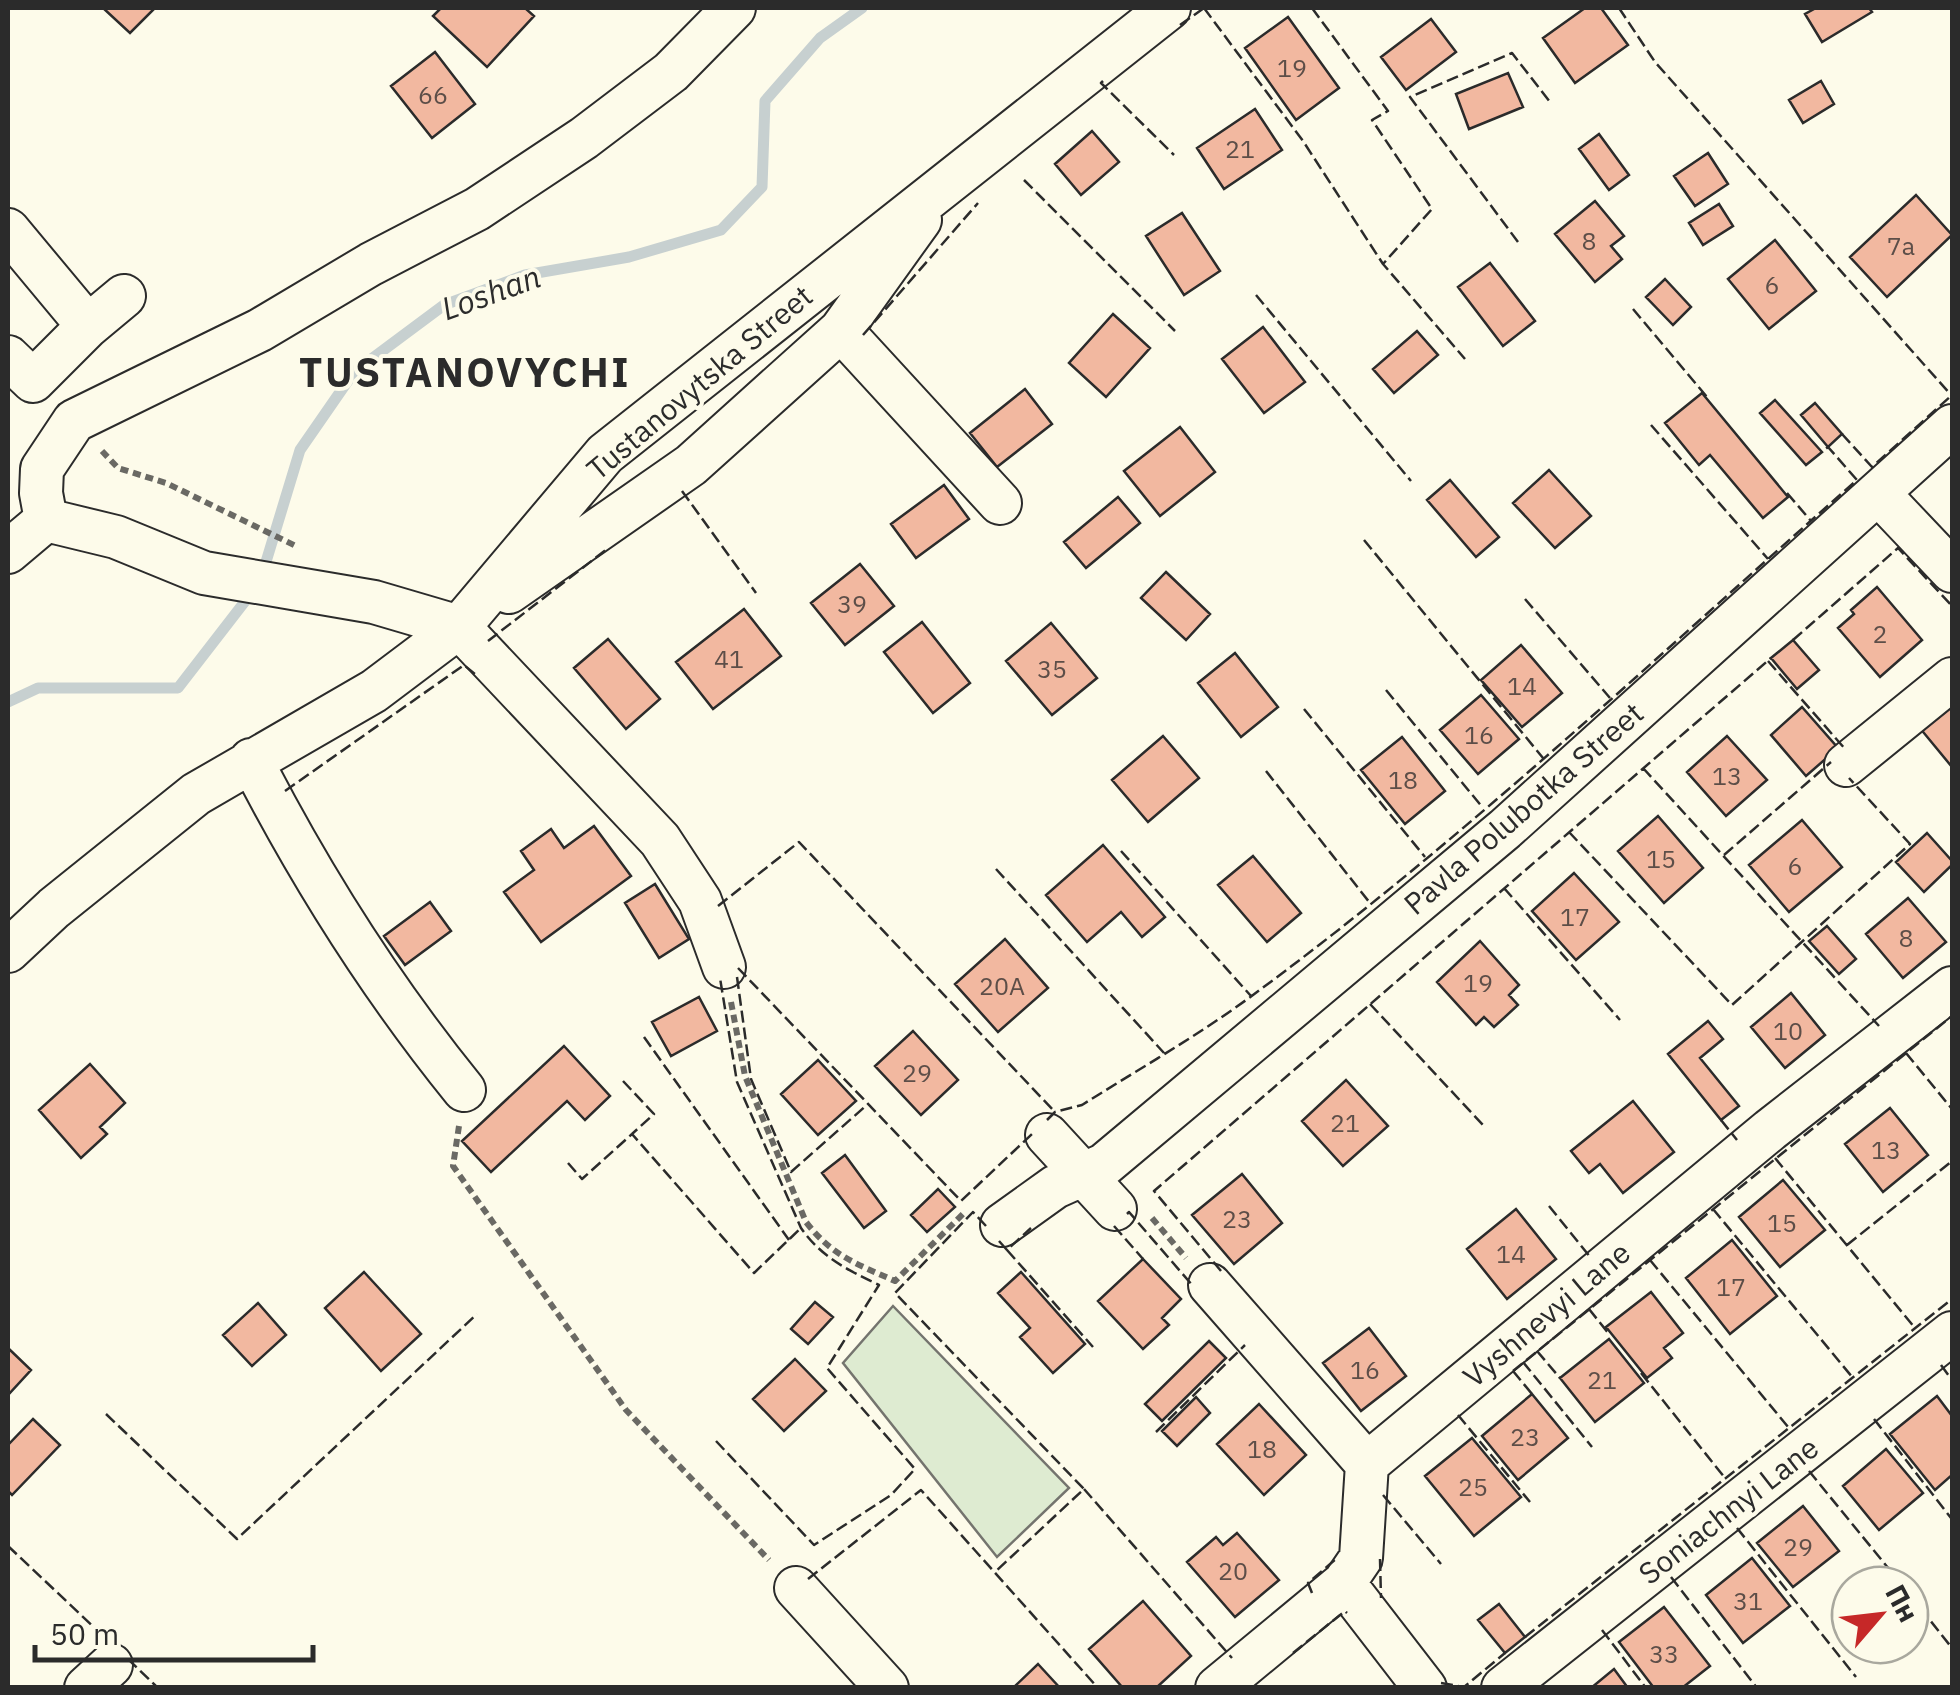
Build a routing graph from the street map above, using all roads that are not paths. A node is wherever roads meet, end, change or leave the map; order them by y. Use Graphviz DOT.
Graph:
graph roads {
  1 [pos="734,8"];
  2 [pos="1170,8"];
  3 [pos="950,179"];
  4 [pos="8,230"];
  5 [pos="124,296"];
  6 [pos="88,326"];
  7 [pos="841,330"];
  8 [pos="8,356"];
  9 [pos="1952,426"];
  10 [pos="1878,493"];
  11 [pos="1000,503"];
  12 [pos="46,520"];
  13 [pos="8,552"];
  14 [pos="1952,571"];
  15 [pos="459,627"];
  16 [pos="1952,679"];
  17 [pos="251,760"];
  18 [pos="1846,766"];
  19 [pos="8,951"];
  20 [pos="724,966"];
  21 [pos="1952,988"];
  22 [pos="464,1090"];
  23 [pos="1047,1135"];
  24 [pos="1083,1174"];
  25 [pos="1132,1213"];
  26 [pos="1010,1219"];
  27 [pos="1210,1285"];
  28 [pos="1952,1333"];
  29 [pos="1367,1464"];
  30 [pos="1344,1583"];
  31 [pos="796,1588"];
  32 [pos="887,1688"];
  33 [pos="1218,1688"];
  34 [pos="1426,1688"];
  35 [pos="1503,1688"];
  1 -- 12 [label="street"];
  2 -- 3 [label="street, Tustanovytska Street"];
  3 -- 7 [label="street"];
  3 -- 15 [label="street, Tustanovytska Street"];
  4 -- 6 [label="street"];
  5 -- 6 [label="street"];
  6 -- 8 [label="street"];
  7 -- 11 [label="street"];
  7 -- 15 [label="street"];
  9 -- 10 [label="street, Pavla Polubotka Street"];
  10 -- 14 [label="street"];
  10 -- 24 [label="street, Pavla Polubotka Street"];
  12 -- 13 [label="street"];
  12 -- 15 [label="street"];
  15 -- 17 [label="street, Tustanovytska Street"];
  15 -- 20 [label="street"];
  16 -- 18 [label="street"];
  17 -- 19 [label="street, Tustanovytska Street"];
  17 -- 22 [label="street"];
  21 -- 29 [label="street, Vyshnevyi Lane"];
  23 -- 24 [label="street"];
  24 -- 25 [label="street"];
  24 -- 26 [label="street, Pavla Polubotka Street"];
  27 -- 29 [label="street"];
  28 -- 35 [label="street, Soniachnyi Lane"];
  29 -- 30 [label="street"];
  30 -- 33 [label="street"];
  30 -- 34 [label="street"];
  31 -- 32 [label="street"];
}
